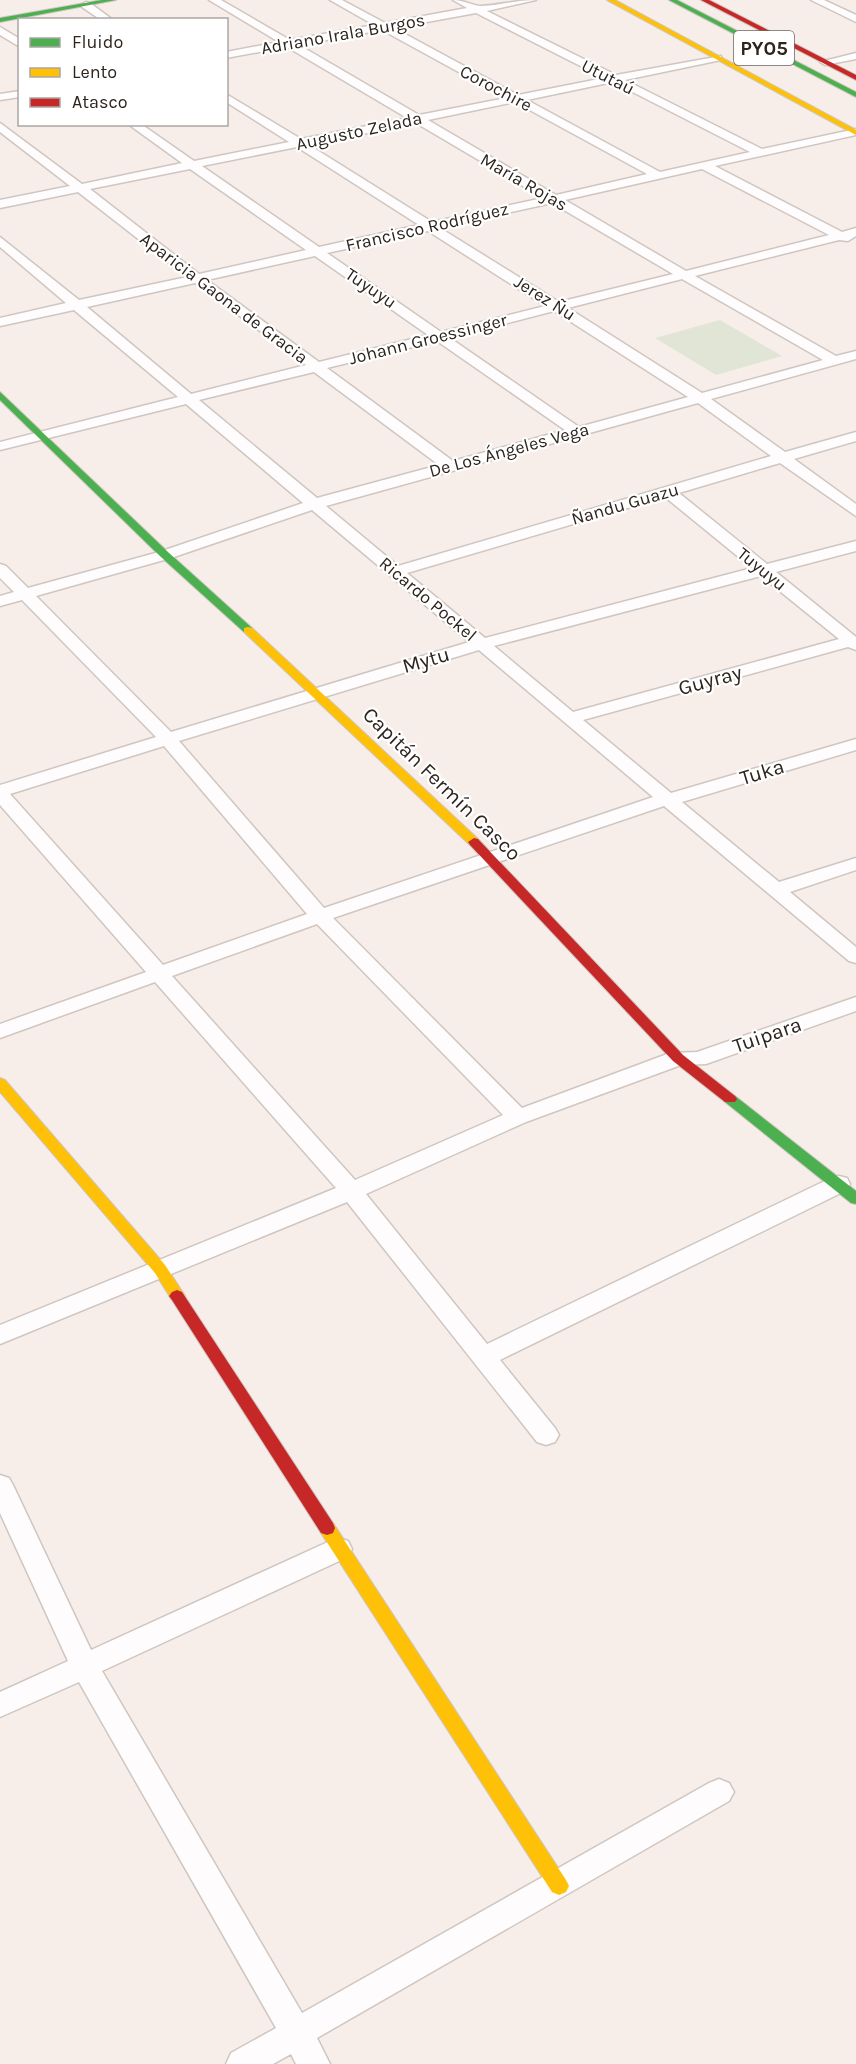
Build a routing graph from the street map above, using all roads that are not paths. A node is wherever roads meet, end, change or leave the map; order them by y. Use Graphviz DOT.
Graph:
graph roads {
  1 [pos="113,0"];
  2 [pos="214,0"];
  3 [pos="335,0"];
  4 [pos="458,0"];
  5 [pos="531,0"];
  6 [pos="610,0"];
  7 [pos="672,0"];
  8 [pos="704,0"];
  9 [pos="816,0"];
  10 [pos="86,5"];
  11 [pos="477,10"];
  12 [pos="105,18"];
  13 [pos="856,19"];
  14 [pos="0,20"];
  15 [pos="382,27"];
  16 [pos="0,30"];
  17 [pos="18,43"];
  18 [pos="289,44"];
  19 [pos="228,55"];
  20 [pos="856,56"];
  21 [pos="717,58"];
  22 [pos="825,62"];
  23 [pos="611,78"];
  24 [pos="856,78"];
  25 [pos="18,94"];
  26 [pos="856,95"];
  27 [pos="0,97"];
  28 [pos="228,98"];
  29 [pos="515,98"];
  30 [pos="417,119"];
  31 [pos="0,126"];
  32 [pos="136,126"];
  33 [pos="855,132"];
  34 [pos="299,143"];
  35 [pos="759,152"];
  36 [pos="191,165"];
  37 [pos="704,165"];
  38 [pos="657,175"];
  39 [pos="80,188"];
  40 [pos="553,199"];
  41 [pos="0,204"];
  42 [pos="429,227"];
  43 [pos="856,232"];
  44 [pos="839,236"];
  45 [pos="0,241"];
  46 [pos="856,245"];
  47 [pos="317,252"];
  48 [pos="684,275"];
  49 [pos="198,279"];
  50 [pos="77,307"];
  51 [pos="559,307"];
  52 [pos="0,322"];
  53 [pos="442,335"];
  54 [pos="856,355"];
  55 [pos="836,361"];
  56 [pos="315,366"];
  57 [pos="0,395"];
  58 [pos="699,398"];
  59 [pos="186,399"];
  60 [pos="578,432"];
  61 [pos="44,435"];
  62 [pos="856,436"];
  63 [pos="0,446"];
  64 [pos="784,458"];
  65 [pos="450,466"];
  66 [pos="668,492"];
  67 [pos="314,504"];
  68 [pos="856,511"];
  69 [pos="856,546"];
  70 [pos="165,555"];
  71 [pos="0,569"];
  72 [pos="763,570"];
  73 [pos="395,572"];
  74 [pos="23,594"];
  75 [pos="0,601"];
  76 [pos="854,643"];
  77 [pos="481,644"];
  78 [pos="317,692"];
  79 [pos="570,718"];
  80 [pos="167,738"];
  81 [pos="856,744"];
  82 [pos="0,793"];
  83 [pos="667,799"];
  84 [pos="491,858"];
  85 [pos="856,864"];
  86 [pos="775,890"];
  87 [pos="320,916"];
  88 [pos="856,957"];
  89 [pos="160,975"];
  90 [pos="856,1004"];
  91 [pos="0,1031"];
  92 [pos="678,1058"];
  93 [pos="0,1083"];
  94 [pos="519,1117"];
  95 [pos="351,1191"];
  96 [pos="848,1192"];
  97 [pos="160,1269"];
  98 [pos="0,1335"];
  99 [pos="483,1357"];
  100 [pos="546,1434"];
  101 [pos="0,1485"];
  102 [pos="339,1549"];
  103 [pos="84,1665"];
  104 [pos="0,1704"];
  105 [pos="719,1792"];
  106 [pos="560,1886"];
  107 [pos="296,2034"];
  108 [pos="242,2064"];
  109 [pos="314,2064"];
  1 -- 10 [label="main road"];
  2 -- 18 [label="street, María Rojas"];
  3 -- 15 [label="street, Corochire"];
  4 -- 11 [label="street, Ututaú"];
  5 -- 11 [label="street, Adriano Irala Burgos"];
  6 -- 21 [label="main road"];
  7 -- 26 [label="main road, PY05"];
  8 -- 22 [label="main road"];
  9 -- 13 [label="street"];
  10 -- 12 [label="street"];
  10 -- 14 [label="main road"];
  11 -- 15 [label="street, Adriano Irala Burgos"];
  11 -- 23 [label="street, Ututaú"];
  15 -- 18 [label="street, Adriano Irala Burgos"];
  15 -- 29 [label="street, Corochire"];
  16 -- 17 [label="street"];
  18 -- 19 [label="street, Adriano Irala Burgos"];
  18 -- 30 [label="street, María Rojas"];
  20 -- 22 [label="street"];
  21 -- 23 [label="street, Augusto Zelada"];
  21 -- 33 [label="main road"];
  22 -- 24 [label="main road"];
  23 -- 29 [label="street, Augusto Zelada"];
  23 -- 35 [label="street, Ututaú"];
  25 -- 27 [label="street"];
  28 -- 34 [label="street, Jerez Ñu"];
  29 -- 30 [label="street, Augusto Zelada"];
  29 -- 38 [label="street, Corochire"];
  30 -- 34 [label="street, Augusto Zelada"];
  30 -- 40 [label="street, María Rojas"];
  31 -- 39 [label="street, Aparicia Gaona de Gracia"];
  32 -- 36 [label="street, Tuyuyu"];
  33 -- 35 [label="street, Francisco Rodríguez"];
  34 -- 36 [label="street, Augusto Zelada"];
  34 -- 42 [label="street, Jerez Ñu"];
  35 -- 37 [label="street, Francisco Rodríguez"];
  36 -- 39 [label="street, Augusto Zelada"];
  36 -- 47 [label="street, Tuyuyu"];
  37 -- 38 [label="street, Francisco Rodríguez"];
  37 -- 44 [label="street"];
  38 -- 40 [label="street, Francisco Rodríguez"];
  39 -- 41 [label="street, Augusto Zelada"];
  39 -- 49 [label="street, Aparicia Gaona de Gracia"];
  40 -- 42 [label="street, Francisco Rodríguez"];
  40 -- 48 [label="street, María Rojas"];
  42 -- 47 [label="street, Francisco Rodríguez"];
  42 -- 51 [label="street, Jerez Ñu"];
  43 -- 44 [label="street, Johann Groessinger"];
  44 -- 46 [label="street"];
  44 -- 48 [label="street, Johann Groessinger"];
  45 -- 50 [label="street, Ricardo Pockel"];
  47 -- 49 [label="street, Francisco Rodríguez"];
  47 -- 53 [label="street, Tuyuyu"];
  48 -- 51 [label="street, Johann Groessinger"];
  48 -- 55 [label="street, María Rojas"];
  49 -- 50 [label="street, Francisco Rodríguez"];
  49 -- 56 [label="street, Aparicia Gaona de Gracia"];
  50 -- 52 [label="street, Francisco Rodríguez"];
  50 -- 59 [label="street, Ricardo Pockel"];
  51 -- 53 [label="street, Johann Groessinger"];
  51 -- 58 [label="street, Jerez Ñu"];
  53 -- 56 [label="street, Johann Groessinger"];
  53 -- 60 [label="street, Tuyuyu"];
  54 -- 55 [label="street, De Los Ángeles Vega"];
  55 -- 58 [label="street, De Los Ángeles Vega"];
  56 -- 59 [label="street, Johann Groessinger"];
  56 -- 65 [label="street, Aparicia Gaona de Gracia"];
  57 -- 61 [label="main road, Capitán Fermín Casco"];
  58 -- 60 [label="street, De Los Ángeles Vega"];
  58 -- 64 [label="street, Jerez Ñu"];
  59 -- 61 [label="street, Johann Groessinger"];
  59 -- 67 [label="street, Ricardo Pockel"];
  60 -- 65 [label="street, De Los Ángeles Vega"];
  61 -- 63 [label="street, Johann Groessinger"];
  61 -- 70 [label="main road, Capitán Fermín Casco"];
  62 -- 64 [label="street, Ñandu Guazu"];
  64 -- 66 [label="street, Ñandu Guazu"];
  64 -- 68 [label="street, Jerez Ñu"];
  65 -- 67 [label="street, De Los Ángeles Vega"];
  66 -- 72 [label="street, Tuyuyu"];
  66 -- 73 [label="street, Ñandu Guazu"];
  67 -- 70 [label="street, De Los Ángeles Vega"];
  67 -- 73 [label="street, Ricardo Pockel"];
  69 -- 72 [label="street, Mytu"];
  70 -- 74 [label="street, De Los Ángeles Vega"];
  70 -- 78 [label="main road, Capitán Fermín Casco"];
  71 -- 74 [label="street"];
  72 -- 76 [label="street, Tuyuyu"];
  72 -- 77 [label="street, Mytu"];
  73 -- 77 [label="street, Ricardo Pockel"];
  74 -- 75 [label="street, De Los Ángeles Vega"];
  74 -- 80 [label="street"];
  76 -- 79 [label="street, Guyray"];
  77 -- 78 [label="street, Mytu"];
  77 -- 79 [label="street, Ricardo Pockel"];
  78 -- 80 [label="street, Mytu"];
  78 -- 84 [label="main road, Capitán Fermín Casco"];
  79 -- 83 [label="street, Ricardo Pockel"];
  80 -- 82 [label="street, Mytu"];
  80 -- 87 [label="street"];
  81 -- 83 [label="street, Tuka"];
  82 -- 89 [label="street"];
  83 -- 84 [label="street, Tuka"];
  83 -- 86 [label="street, Ricardo Pockel"];
  84 -- 87 [label="street, Tuka"];
  84 -- 92 [label="main road, Capitán Fermín Casco"];
  85 -- 86 [label="street"];
  86 -- 88 [label="street, Ricardo Pockel"];
  87 -- 89 [label="street, Tuka"];
  87 -- 94 [label="street"];
  89 -- 91 [label="street, Tuka"];
  89 -- 95 [label="street"];
  90 -- 92 [label="street, Tuipara"];
  92 -- 94 [label="street, Tuipara"];
  92 -- 96 [label="main road, Capitán Fermín Casco"];
  93 -- 97 [label="main road"];
  94 -- 95 [label="street, Tuipara"];
  95 -- 97 [label="street, Tuipara"];
  95 -- 99 [label="street"];
  96 -- 99 [label="street"];
  97 -- 98 [label="street, Tuipara"];
  97 -- 102 [label="main road"];
  99 -- 100 [label="street"];
  101 -- 103 [label="street"];
  102 -- 103 [label="street"];
  102 -- 106 [label="main road"];
  103 -- 104 [label="street"];
  103 -- 107 [label="street"];
  105 -- 106 [label="street"];
  106 -- 107 [label="street"];
  107 -- 108 [label="street"];
  107 -- 109 [label="street"];
}
